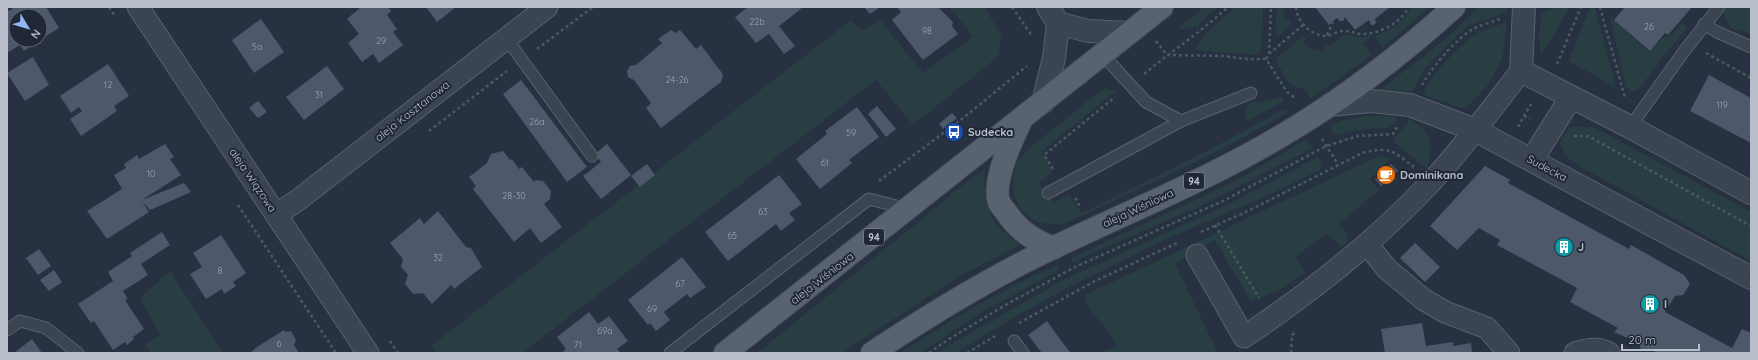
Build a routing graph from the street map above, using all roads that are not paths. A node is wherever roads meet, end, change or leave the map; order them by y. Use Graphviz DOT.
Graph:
graph roads {
  1 [pos="138,7"];
  2 [pos="547,7"];
  3 [pos="1162,7"];
  4 [pos="1454,7"];
  5 [pos="1524,7"];
  6 [pos="1719,7"];
  7 [pos="1053,15"];
  8 [pos="1704,24"];
  9 [pos="1129,33"];
  10 [pos="506,38"];
  11 [pos="1751,47"];
  12 [pos="1102,54"];
  13 [pos="1521,70"];
  14 [pos="1251,93"];
  15 [pos="1571,97"];
  16 [pos="1043,102"];
  17 [pos="1330,105"];
  18 [pos="1022,119"];
  19 [pos="1181,121"];
  20 [pos="1630,127"];
  21 [pos="1475,130"];
  22 [pos="592,156"];
  23 [pos="1532,160"];
  24 [pos="1048,193"];
  25 [pos="1751,193"];
  26 [pos="909,209"];
  27 [pos="276,215"];
  28 [pos="1367,244"];
  29 [pos="1054,248"];
  30 [pos="1197,255"];
  31 [pos="1751,278"];
  32 [pos="7,330"];
  33 [pos="1014,341"];
  34 [pos="1245,345"];
  35 [pos="78,353"];
  36 [pos="368,353"];
  37 [pos="670,353"];
  38 [pos="726,353"];
  39 [pos="872,353"];
  40 [pos="1023,353"];
  41 [pos="1509,353"];
  42 [pos="1575,353"];
  43 [pos="1609,353"];
  1 -- 27 [label="street, aleja Wiązowa"];
  2 -- 10 [label="street, aleja Kasztanowa"];
  3 -- 9 [label="main road, aleja Wiśniowa / 94"];
  4 -- 17 [label="main road, aleja Wiśniowa / 94"];
  5 -- 13 [label="street"];
  6 -- 8 [label="lane"];
  7 -- 9 [label="street"];
  7 -- 16 [label="street"];
  8 -- 11 [label="lane"];
  8 -- 20 [label="lane"];
  9 -- 12 [label="main road, aleja Wiśniowa / 94"];
  10 -- 22 [label="lane"];
  10 -- 27 [label="street, aleja Kasztanowa"];
  12 -- 16 [label="main road, aleja Wiśniowa / 94"];
  12 -- 19 [label="lane"];
  13 -- 15 [label="street"];
  13 -- 21 [label="street"];
  14 -- 19 [label="lane"];
  15 -- 20 [label="street"];
  15 -- 23 [label="street"];
  16 -- 18 [label="main road, aleja Wiśniowa / 94"];
  17 -- 21 [label="street, Sudecka"];
  17 -- 29 [label="main road, aleja Wiśniowa / 94"];
  18 -- 26 [label="main road, aleja Wiśniowa / 94"];
  18 -- 29 [label="main road"];
  19 -- 24 [label="lane"];
  20 -- 25 [label="street"];
  21 -- 23 [label="street, Sudecka"];
  21 -- 28 [label="street"];
  23 -- 31 [label="street, Sudecka"];
  26 -- 37 [label="lane"];
  26 -- 38 [label="main road, aleja Wiśniowa / 94"];
  27 -- 36 [label="street, aleja Wiązowa"];
  28 -- 34 [label="street"];
  28 -- 41 [label="street"];
  29 -- 39 [label="main road, aleja Wiśniowa / 94"];
  30 -- 34 [label="street"];
  32 -- 35 [label="lane"];
  33 -- 40 [label="lane"];
  42 -- 43 [label="street"];
}
